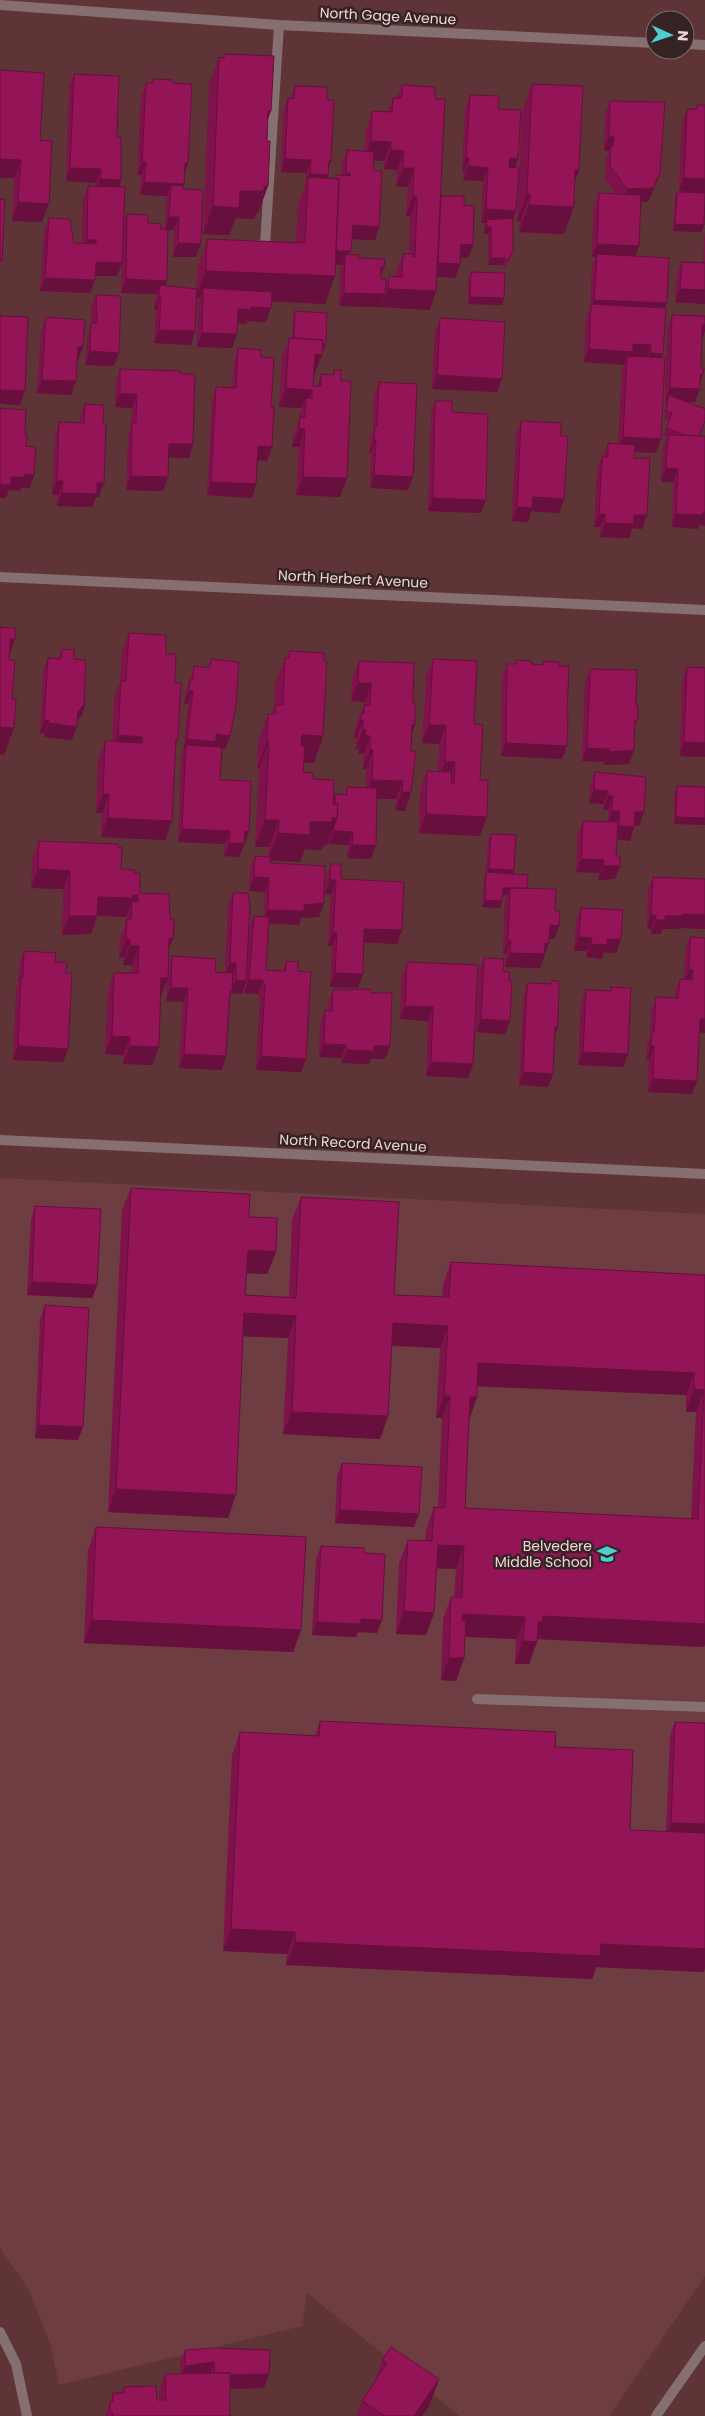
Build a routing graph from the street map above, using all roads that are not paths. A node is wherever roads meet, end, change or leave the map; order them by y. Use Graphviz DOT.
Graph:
graph roads {
  1 [pos="0,5"];
  2 [pos="279,25"];
  3 [pos="645,43"];
  4 [pos="248,245"];
  5 [pos="0,577"];
  6 [pos="705,610"];
  7 [pos="0,1140"];
  8 [pos="705,1174"];
  9 [pos="477,1699"];
  10 [pos="705,1707"];
  11 [pos="0,2332"];
  12 [pos="705,2346"];
  13 [pos="27,2416"];
  14 [pos="656,2416"];
  1 -- 2 [label="street, North Gage Avenue"];
  2 -- 3 [label="street, North Gage Avenue"];
  2 -- 4 [label="street"];
  5 -- 6 [label="street, North Herbert Avenue"];
  7 -- 8 [label="street, North Record Avenue"];
  9 -- 10 [label="street"];
  11 -- 13 [label="street"];
  12 -- 14 [label="street"];
}
